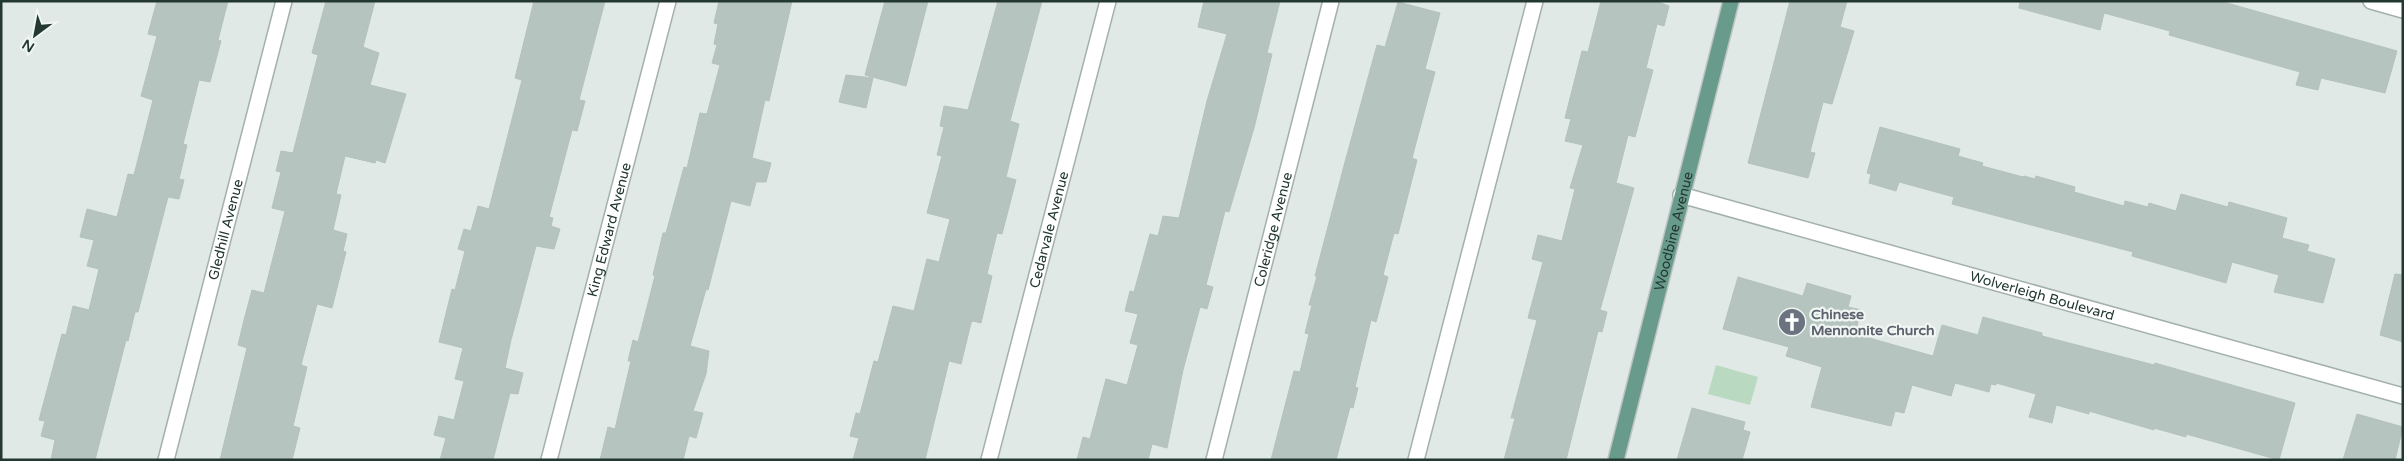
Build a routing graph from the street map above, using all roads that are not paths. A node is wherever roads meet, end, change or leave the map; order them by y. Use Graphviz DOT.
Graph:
graph roads {
  1 [pos="284,1"];
  2 [pos="668,1"];
  3 [pos="1108,1"];
  4 [pos="1332,1"];
  5 [pos="1535,1"];
  6 [pos="1731,1"];
  7 [pos="2371,1"];
  8 [pos="2403,10"];
  9 [pos="1681,196"];
  10 [pos="2403,396"];
  11 [pos="166,460"];
  12 [pos="549,460"];
  13 [pos="989,460"];
  14 [pos="1214,460"];
  15 [pos="1416,460"];
  16 [pos="1616,460"];
  1 -- 11 [label="street, Gledhill Avenue"];
  2 -- 12 [label="street, King Edward Avenue"];
  3 -- 13 [label="street, Cedarvale Avenue"];
  4 -- 14 [label="street, Coleridge Avenue"];
  5 -- 15 [label="street"];
  6 -- 9 [label="main road, Woodbine Avenue"];
  7 -- 8 [label="street"];
  9 -- 10 [label="street, Wolverleigh Boulevard"];
  9 -- 16 [label="main road, Woodbine Avenue"];
}
